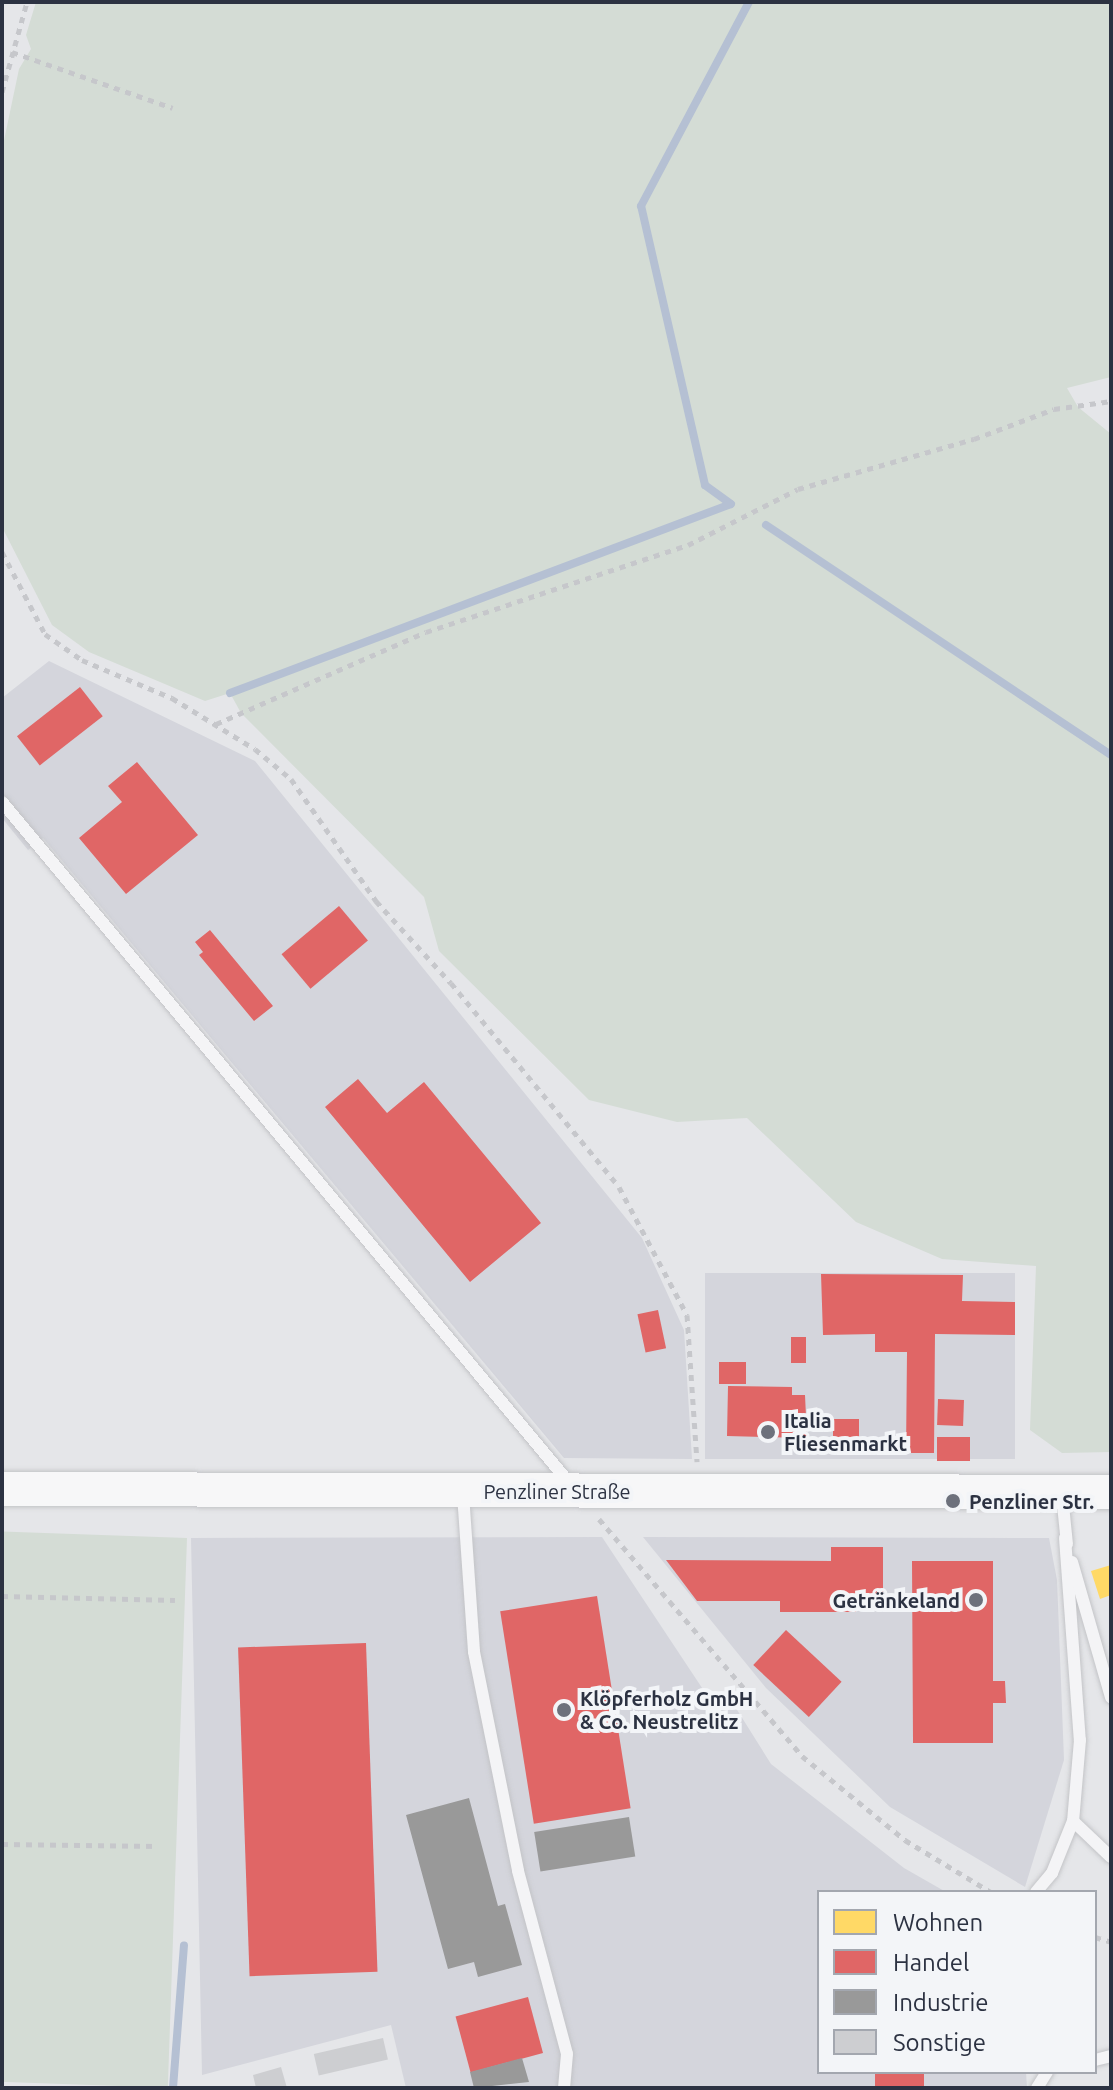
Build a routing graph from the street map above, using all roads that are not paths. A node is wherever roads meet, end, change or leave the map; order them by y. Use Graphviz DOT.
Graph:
graph roads {
  1 [pos="2,802"];
  2 [pos="2,1489"];
  3 [pos="462,1490"];
  4 [pos="575,1491"];
  5 [pos="1062,1492"];
  6 [pos="1111,1492"];
  7 [pos="1065,1538"];
  8 [pos="1111,1697"];
  9 [pos="1073,1821"];
  10 [pos="1111,1857"];
  11 [pos="1038,1890"];
  12 [pos="564,2088"];
  1 -- 4 [label="lane"];
  2 -- 3 [label="main road, Penzliner Straße"];
  3 -- 4 [label="main road, Penzliner Straße"];
  3 -- 12 [label="lane"];
  4 -- 5 [label="main road, Penzliner Straße"];
  5 -- 6 [label="main road, Penzliner Straße"];
  5 -- 7 [label="lane"];
  7 -- 8 [label="lane"];
  7 -- 9 [label="lane"];
  9 -- 10 [label="lane"];
  9 -- 11 [label="lane"];
}
